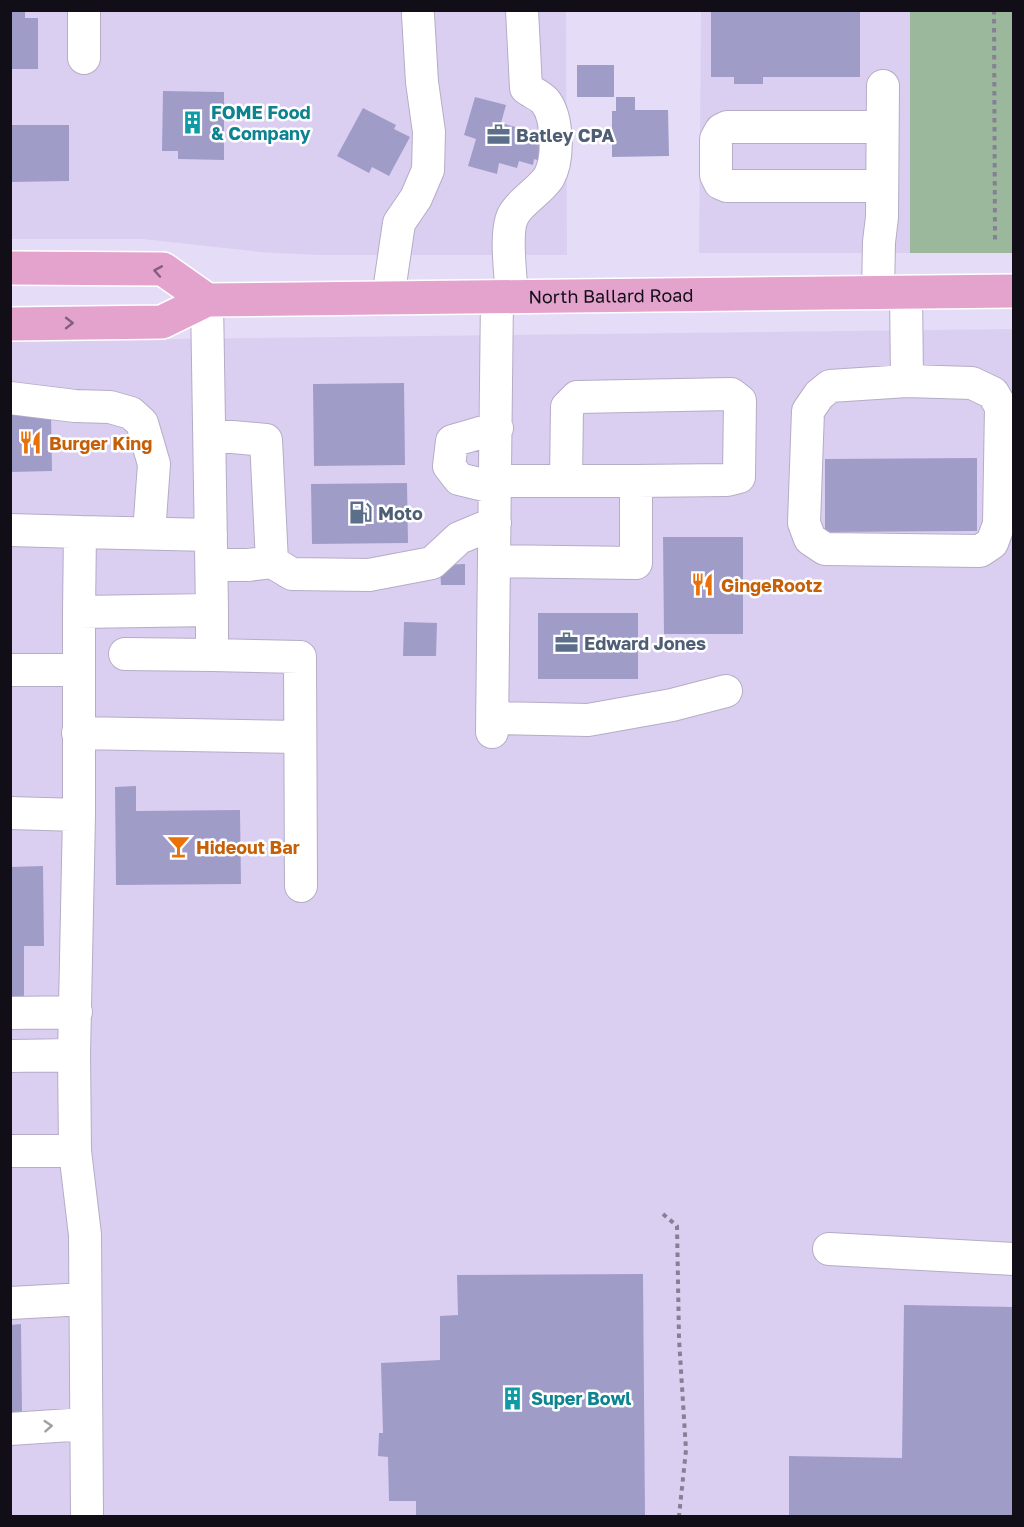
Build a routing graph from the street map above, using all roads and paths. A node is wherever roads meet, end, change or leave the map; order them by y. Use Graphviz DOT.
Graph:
graph roads {
  1 [pos="84,10"];
  2 [pos="522,10"];
  3 [pos="994,10"];
  4 [pos="418,15"];
  5 [pos="84,58"];
  6 [pos="883,86"];
  7 [pos="882,127"];
  8 [pos="882,186"];
  9 [pos="995,241"];
  10 [pos="10,268"];
  11 [pos="1014,291"];
  12 [pos="892,293"];
  13 [pos="505,297"];
  14 [pos="388,298"];
  15 [pos="207,300"];
  16 [pos="10,324"];
  17 [pos="907,381"];
  18 [pos="10,398"];
  19 [pos="496,429"];
  20 [pos="210,435"];
  21 [pos="566,481"];
  22 [pos="636,481"];
  23 [pos="496,485"];
  24 [pos="495,523"];
  25 [pos="10,530"];
  26 [pos="80,532"];
  27 [pos="149,533"];
  28 [pos="211,550"];
  29 [pos="495,561"];
  30 [pos="272,562"];
  31 [pos="212,610"];
  32 [pos="79,612"];
  33 [pos="124,654"];
  34 [pos="212,655"];
  35 [pos="10,670"];
  36 [pos="79,670"];
  37 [pos="726,691"];
  38 [pos="78,732"];
  39 [pos="300,737"];
  40 [pos="10,813"];
  41 [pos="79,815"];
  42 [pos="301,886"];
  43 [pos="76,1012"];
  44 [pos="10,1013"];
  45 [pos="74,1055"];
  46 [pos="10,1056"];
  47 [pos="10,1151"];
  48 [pos="75,1151"];
  49 [pos="663,1214"];
  50 [pos="829,1250"];
  51 [pos="1014,1259"];
  52 [pos="85,1299"];
  53 [pos="10,1303"];
  54 [pos="86,1424"];
  55 [pos="10,1429"];
  56 [pos="87,1516"];
  57 [pos="679,1516"];
  1 -- 5 [label="lane"];
  2 -- 13 [label="lane"];
  3 -- 9 [label="path"];
  4 -- 14 [label="lane"];
  6 -- 7 [label="lane"];
  7 -- 8 [label="lane"];
  7 -- 8 [label="lane"];
  8 -- 12 [label="lane"];
  15 -- 10 [label="main road, one-way"];
  11 -- 12 [label="main road, North Ballard Road"];
  12 -- 13 [label="main road, North Ballard Road"];
  12 -- 17 [label="lane"];
  13 -- 14 [label="main road, North Ballard Road"];
  13 -- 19 [label="lane"];
  14 -- 15 [label="main road, North Ballard Road"];
  16 -- 15 [label="main road, North Ballard Road, one-way"];
  15 -- 20 [label="lane"];
  17 -- 17 [label="lane"];
  18 -- 27 [label="lane"];
  19 -- 23 [label="lane"];
  19 -- 23 [label="lane"];
  20 -- 28 [label="lane"];
  20 -- 30 [label="lane"];
  21 -- 22 [label="lane"];
  21 -- 22 [label="lane"];
  21 -- 23 [label="lane"];
  22 -- 29 [label="lane"];
  23 -- 24 [label="lane"];
  24 -- 29 [label="lane"];
  24 -- 30 [label="lane"];
  25 -- 26 [label="lane"];
  26 -- 27 [label="lane"];
  26 -- 32 [label="lane"];
  27 -- 28 [label="lane"];
  28 -- 30 [label="lane"];
  28 -- 31 [label="lane"];
  29 -- 37 [label="lane"];
  31 -- 32 [label="lane"];
  31 -- 34 [label="lane"];
  32 -- 36 [label="lane"];
  33 -- 34 [label="lane"];
  34 -- 39 [label="lane"];
  35 -- 36 [label="lane"];
  36 -- 38 [label="lane"];
  38 -- 39 [label="lane"];
  38 -- 41 [label="lane"];
  39 -- 42 [label="lane"];
  40 -- 41 [label="lane"];
  41 -- 43 [label="lane"];
  43 -- 44 [label="lane"];
  43 -- 45 [label="lane"];
  45 -- 46 [label="lane"];
  45 -- 48 [label="lane"];
  47 -- 48 [label="lane"];
  48 -- 52 [label="lane"];
  49 -- 57 [label="path"];
  50 -- 51 [label="lane"];
  52 -- 53 [label="lane"];
  52 -- 54 [label="lane"];
  55 -- 54 [label="lane, one-way"];
  54 -- 56 [label="lane"];
}
